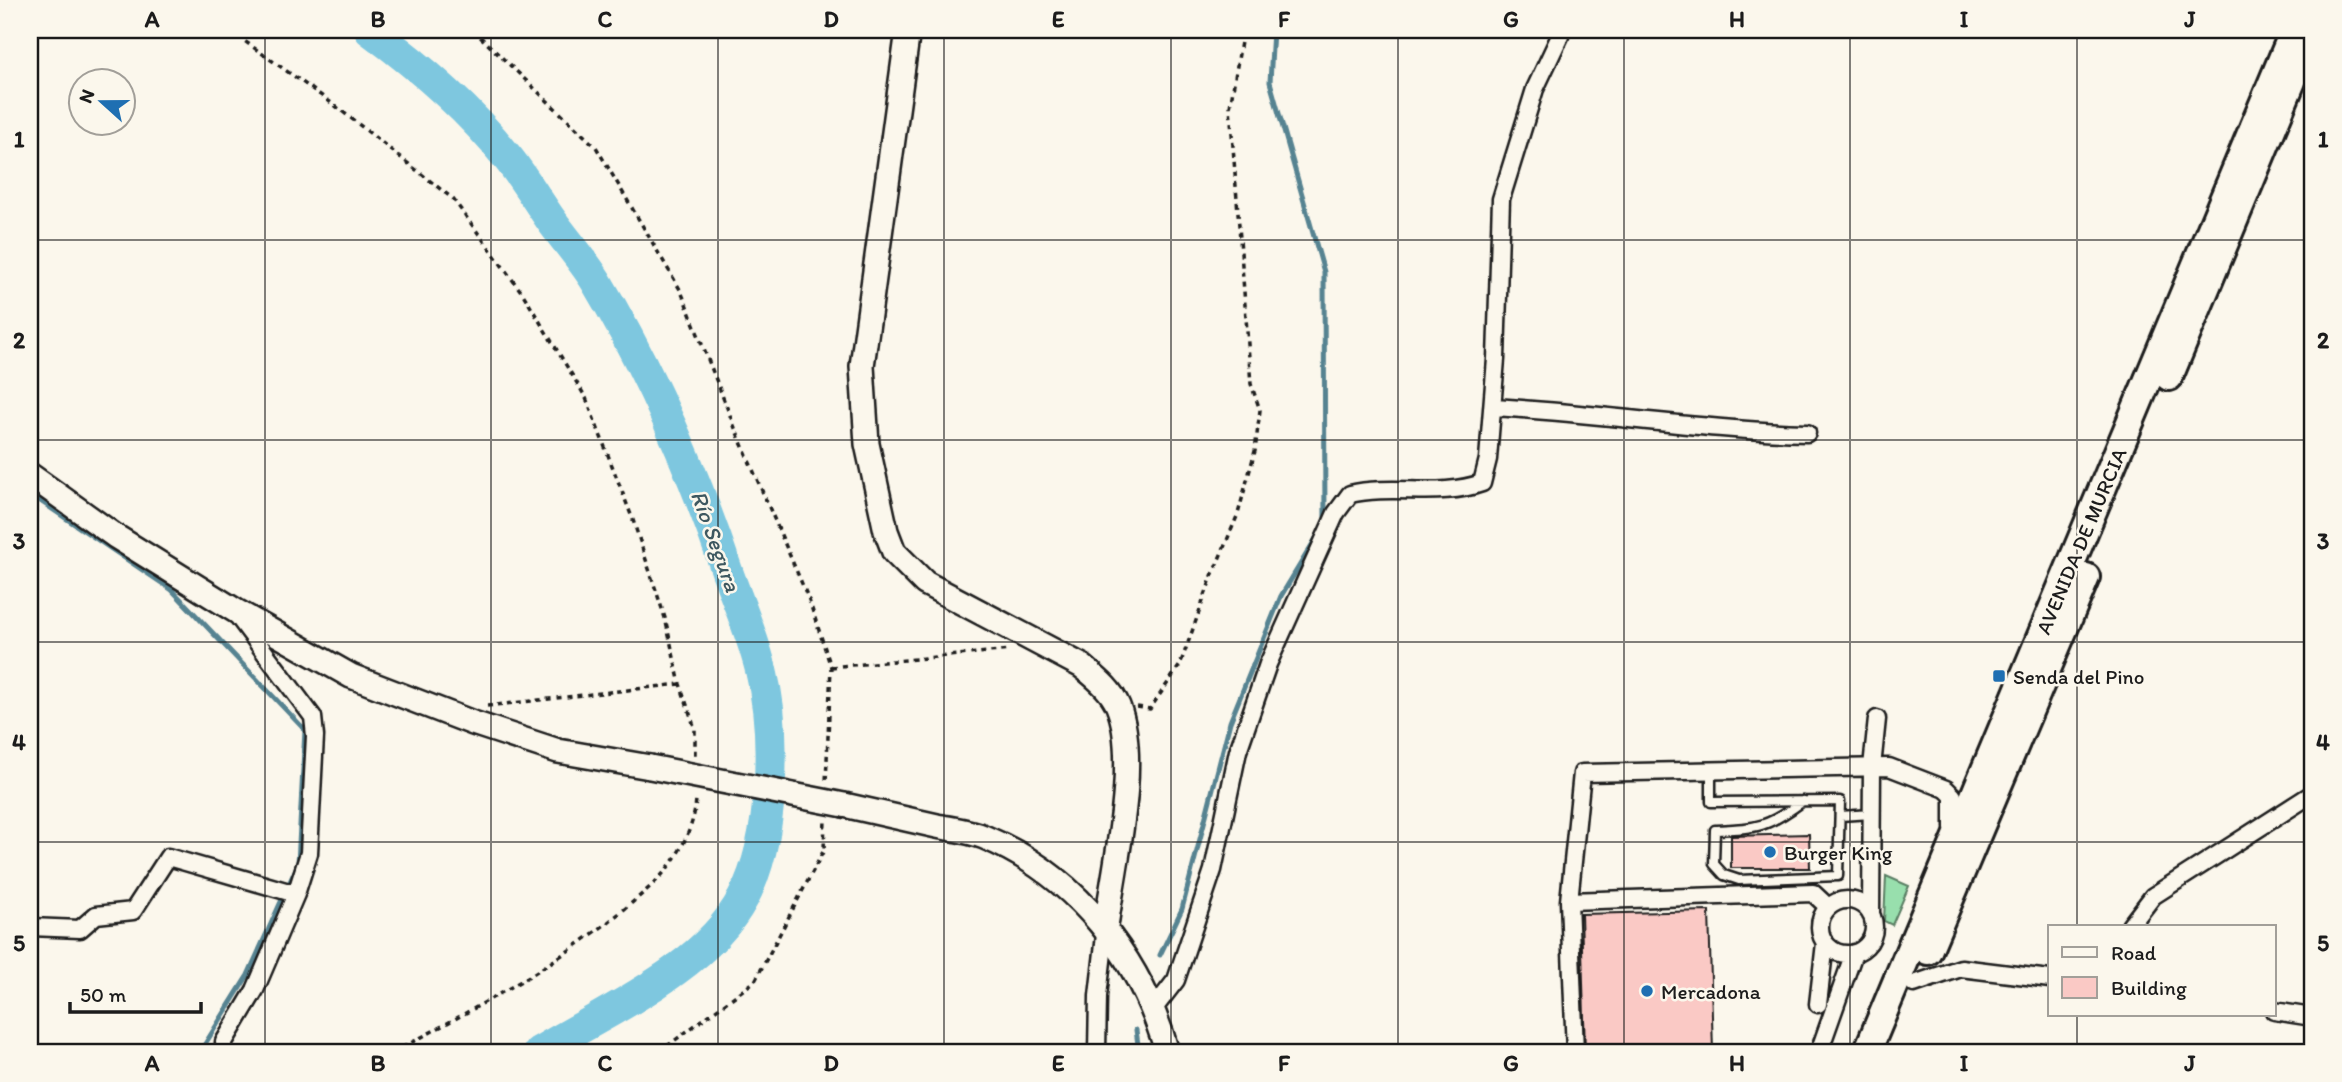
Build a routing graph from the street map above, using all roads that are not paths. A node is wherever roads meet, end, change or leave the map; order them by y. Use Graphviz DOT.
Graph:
graph roads {
  1 [pos="908,30"];
  2 [pos="2294,30"];
  3 [pos="2312,33"];
  4 [pos="1560,36"];
  5 [pos="1493,407"];
  6 [pos="1807,433"];
  7 [pos="30,475"];
  8 [pos="232,608"];
  9 [pos="2051,636"];
  10 [pos="2018,714"];
  11 [pos="1877,719"];
  12 [pos="1872,766"];
  13 [pos="1711,770"];
  14 [pos="2312,794"];
  15 [pos="1803,801"];
  16 [pos="1872,814"];
  17 [pos="1840,816"];
  18 [pos="1952,845"];
  19 [pos="296,894"];
  20 [pos="1569,901"];
  21 [pos="1828,907"];
  22 [pos="1871,915"];
  23 [pos="2131,925"];
  24 [pos="1106,926"];
  25 [pos="30,927"];
  26 [pos="1825,943"];
  27 [pos="1854,953"];
  28 [pos="2048,979"];
  29 [pos="1914,984"];
  30 [pos="1818,1004"];
  31 [pos="1152,1011"];
  32 [pos="2276,1012"];
  33 [pos="2312,1017"];
  34 [pos="224,1042"];
  35 [pos="1097,1052"];
  36 [pos="1167,1052"];
  37 [pos="1575,1052"];
  38 [pos="1819,1052"];
  39 [pos="1867,1052"];
  40 [pos="1884,1052"];
  1 -- 24 [label="main road"];
  2 -- 9 [label="main road, AVENIDA DE MURCIA"];
  3 -- 9 [label="main road, AVENIDA DE MURCIA"];
  4 -- 5 [label="street"];
  5 -- 6 [label="street"];
  5 -- 31 [label="street"];
  7 -- 8 [label="main road"];
  8 -- 19 [label="street"];
  8 -- 24 [label="main road, bridge"];
  9 -- 10 [label="main road, AVENIDA DE MURCIA"];
  10 -- 18 [label="main road, AVENIDA DE MURCIA"];
  10 -- 29 [label="main road, AVENIDA DE MURCIA"];
  11 -- 12 [label="street"];
  12 -- 13 [label="street"];
  12 -- 16 [label="street"];
  12 -- 18 [label="street"];
  13 -- 15 [label="lane"];
  13 -- 20 [label="street"];
  14 -- 23 [label="street"];
  15 -- 17 [label="lane"];
  15 -- 17 [label="lane"];
  16 -- 17 [label="lane"];
  16 -- 22 [label="street"];
  18 -- 39 [label="main road, AVENIDA DE MURCIA"];
  19 -- 25 [label="street"];
  19 -- 34 [label="street"];
  20 -- 21 [label="street"];
  20 -- 37 [label="street"];
  21 -- 22 [label="street"];
  21 -- 26 [label="street"];
  22 -- 27 [label="street"];
  24 -- 31 [label="main road"];
  24 -- 35 [label="street"];
  26 -- 27 [label="street"];
  26 -- 30 [label="street"];
  27 -- 38 [label="street"];
  28 -- 29 [label="street"];
  29 -- 40 [label="main road, AVENIDA DE MURCIA"];
  31 -- 36 [label="main road"];
  32 -- 33 [label="street"];
}
